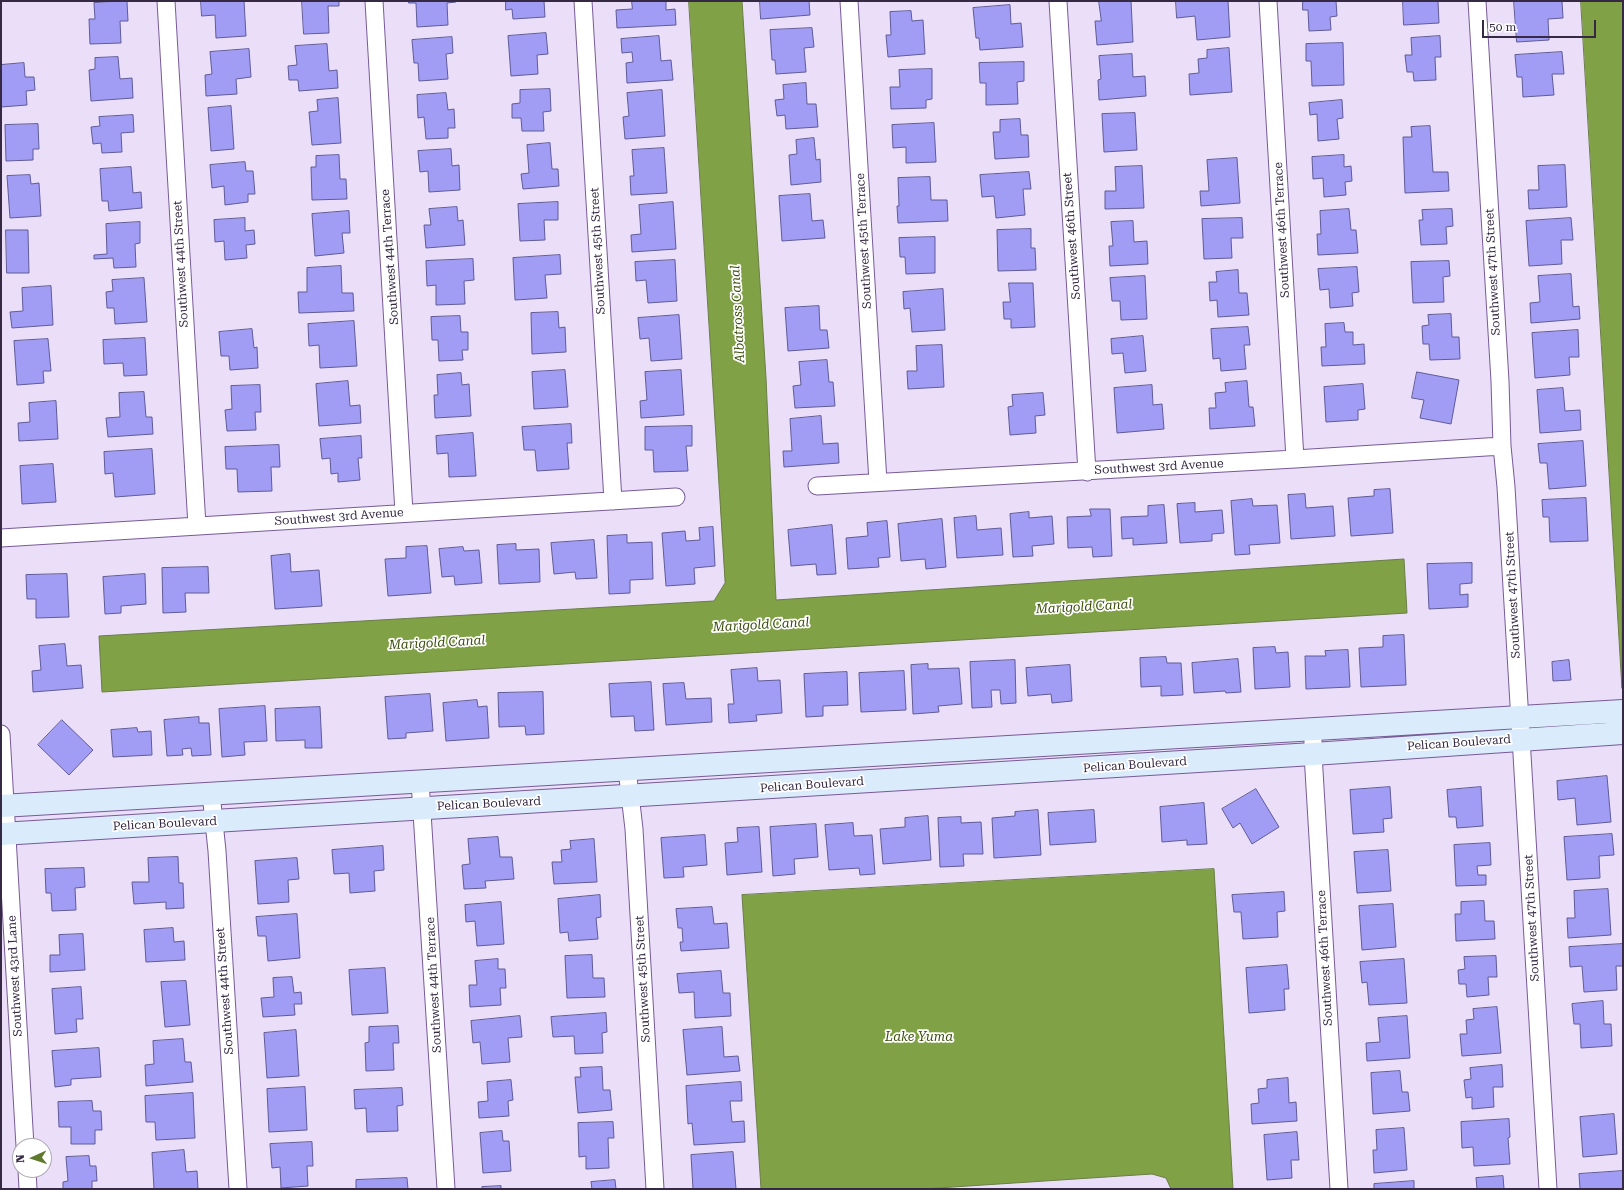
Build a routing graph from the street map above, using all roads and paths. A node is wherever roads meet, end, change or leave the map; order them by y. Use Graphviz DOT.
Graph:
graph roads {
  1 [pos="166,1"];
  2 [pos="374,1"];
  3 [pos="583,1"];
  4 [pos="849,1"];
  5 [pos="1058,1"];
  6 [pos="1268,1"];
  7 [pos="1477,1"];
  8 [pos="1502,446"];
  9 [pos="1295,459"];
  10 [pos="1088,472"];
  11 [pos="878,482"];
  12 [pos="817,486"];
  13 [pos="676,497"];
  14 [pos="613,501"];
  15 [pos="404,513"];
  16 [pos="197,526"];
  17 [pos="1,538"];
  18 [pos="1623,711"];
  19 [pos="1519,716"];
  20 [pos="1313,728"];
  21 [pos="1623,733"];
  22 [pos="1,734"];
  23 [pos="1521,739"];
  24 [pos="1313,754"];
  25 [pos="627,768"];
  26 [pos="420,781"];
  27 [pos="211,793"];
  28 [pos="631,796"];
  29 [pos="3,806"];
  30 [pos="423,808"];
  31 [pos="214,821"];
  32 [pos="4,834"];
  33 [pos="24,1138"];
  34 [pos="27,1178"];
  35 [pos="28,1189"];
  36 [pos="238,1189"];
  37 [pos="446,1189"];
  38 [pos="655,1189"];
  39 [pos="1339,1189"];
  40 [pos="1548,1189"];
  1 -- 16 [label="street, Southwest 44th Street"];
  2 -- 15 [label="street, Southwest 44th Terrace"];
  3 -- 14 [label="street, Southwest 45th Street"];
  4 -- 11 [label="street, Southwest 45th Terrace"];
  5 -- 10 [label="street, Southwest 46th Street"];
  6 -- 9 [label="street, Southwest 46th Terrace"];
  7 -- 8 [label="street, Southwest 47th Street"];
  8 -- 9 [label="street, Southwest 3rd Avenue"];
  8 -- 19 [label="street, Southwest 47th Street"];
  9 -- 10 [label="street, Southwest 3rd Avenue"];
  10 -- 11 [label="street, Southwest 3rd Avenue"];
  11 -- 12 [label="street, Southwest 3rd Avenue"];
  13 -- 14 [label="street, Southwest 3rd Avenue"];
  14 -- 15 [label="street, Southwest 3rd Avenue"];
  15 -- 16 [label="street, Southwest 3rd Avenue"];
  16 -- 17 [label="street, Southwest 3rd Avenue"];
  18 -- 19 [label="street, Pelican Boulevard"];
  19 -- 20 [label="street, Pelican Boulevard"];
  19 -- 23 [label="street, Southwest 47th Street"];
  20 -- 24 [label="street, Southwest 46th Terrace"];
  20 -- 25 [label="street, Pelican Boulevard"];
  21 -- 23 [label="street, Pelican Boulevard"];
  22 -- 29 [label="street, Southwest 43rd Lane"];
  23 -- 24 [label="street, Pelican Boulevard"];
  23 -- 40 [label="street, Southwest 47th Street"];
  24 -- 28 [label="street, Pelican Boulevard"];
  24 -- 39 [label="street, Southwest 46th Terrace"];
  25 -- 26 [label="street, Pelican Boulevard"];
  25 -- 28 [label="street, Southwest 45th Street"];
  26 -- 27 [label="street, Pelican Boulevard"];
  26 -- 30 [label="street, Southwest 44th Terrace"];
  27 -- 29 [label="street, Pelican Boulevard"];
  27 -- 31 [label="street, Southwest 44th Street"];
  28 -- 30 [label="street, Pelican Boulevard"];
  28 -- 38 [label="street, Southwest 45th Street"];
  29 -- 32 [label="street, Southwest 43rd Lane"];
  30 -- 31 [label="street, Pelican Boulevard"];
  30 -- 37 [label="street, Southwest 44th Terrace"];
  31 -- 32 [label="street, Pelican Boulevard"];
  31 -- 36 [label="street, Southwest 44th Street"];
  32 -- 33 [label="street, Southwest 43rd Lane"];
  34 -- 35 [label="street"];
}
